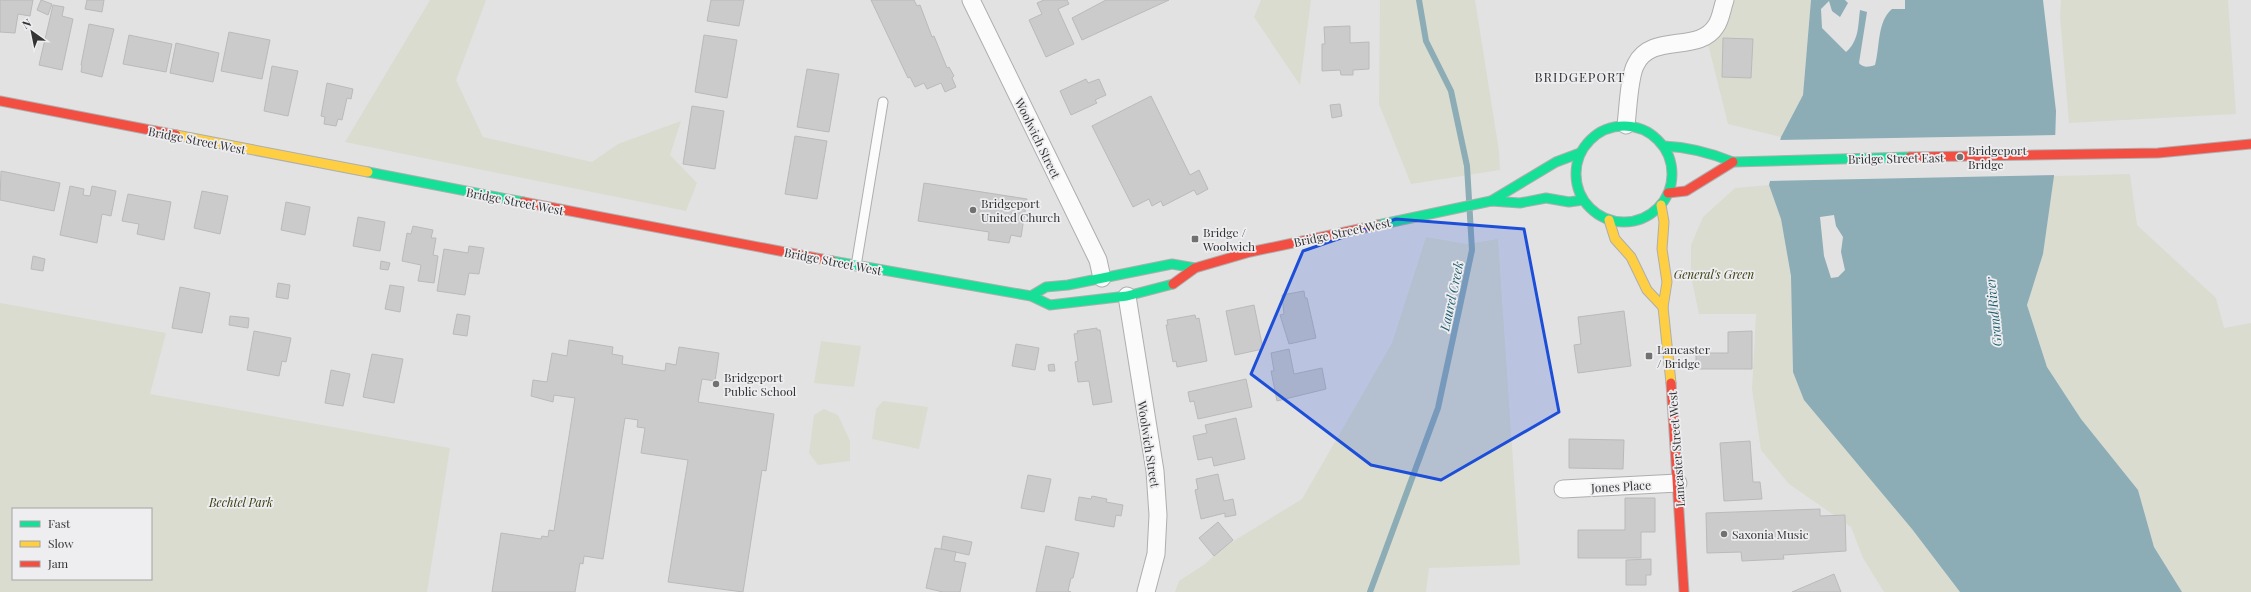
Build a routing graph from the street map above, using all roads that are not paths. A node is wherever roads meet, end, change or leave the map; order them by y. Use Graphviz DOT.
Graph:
graph roads {
  1 [pos="971,0"];
  2 [pos="1725,0"];
  3 [pos="0,101"];
  4 [pos="883,102"];
  5 [pos="1626,125"];
  6 [pos="2251,144"];
  7 [pos="1664,146"];
  8 [pos="1580,153"];
  9 [pos="1733,162"];
  10 [pos="1668,193"];
  11 [pos="1583,200"];
  12 [pos="1491,201"];
  13 [pos="1661,205"];
  14 [pos="1609,220"];
  15 [pos="856,266"];
  16 [pos="1195,268"];
  17 [pos="1102,278"];
  18 [pos="1031,296"];
  19 [pos="1127,296"];
  20 [pos="1663,307"];
  21 [pos="1678,483"];
  22 [pos="1563,489"];
  23 [pos="1146,592"];
  24 [pos="1684,592"];
  1 -- 17 [label="street, Woolwich Street"];
  2 -- 5 [label="street"];
  3 -- 15 [label="main road, Bridge Street West"];
  4 -- 15 [label="lane"];
  5 -- 7 [label="main road"];
  5 -- 8 [label="main road"];
  6 -- 9 [label="main road, Bridge Street East"];
  7 -- 9 [label="main road, Bridge Street East"];
  7 -- 10 [label="main road"];
  8 -- 11 [label="main road"];
  8 -- 12 [label="main road, Bridge Street West"];
  9 -- 10 [label="main road, Bridge Street East"];
  10 -- 13 [label="main road"];
  11 -- 12 [label="main road, Bridge Street West"];
  11 -- 14 [label="main road"];
  12 -- 16 [label="main road, Bridge Street West"];
  13 -- 14 [label="main road"];
  13 -- 20 [label="main road, Lancaster Street West"];
  14 -- 20 [label="main road"];
  15 -- 18 [label="main road, Bridge Street West"];
  16 -- 17 [label="main road, Bridge Street West"];
  16 -- 19 [label="main road, Bridge Street West"];
  17 -- 18 [label="main road, Bridge Street West"];
  18 -- 19 [label="main road, Bridge Street West"];
  19 -- 23 [label="street, Woolwich Street"];
  20 -- 21 [label="main road, Lancaster Street West"];
  21 -- 22 [label="street, Jones Place"];
  21 -- 24 [label="main road, Lancaster Street West"];
}
